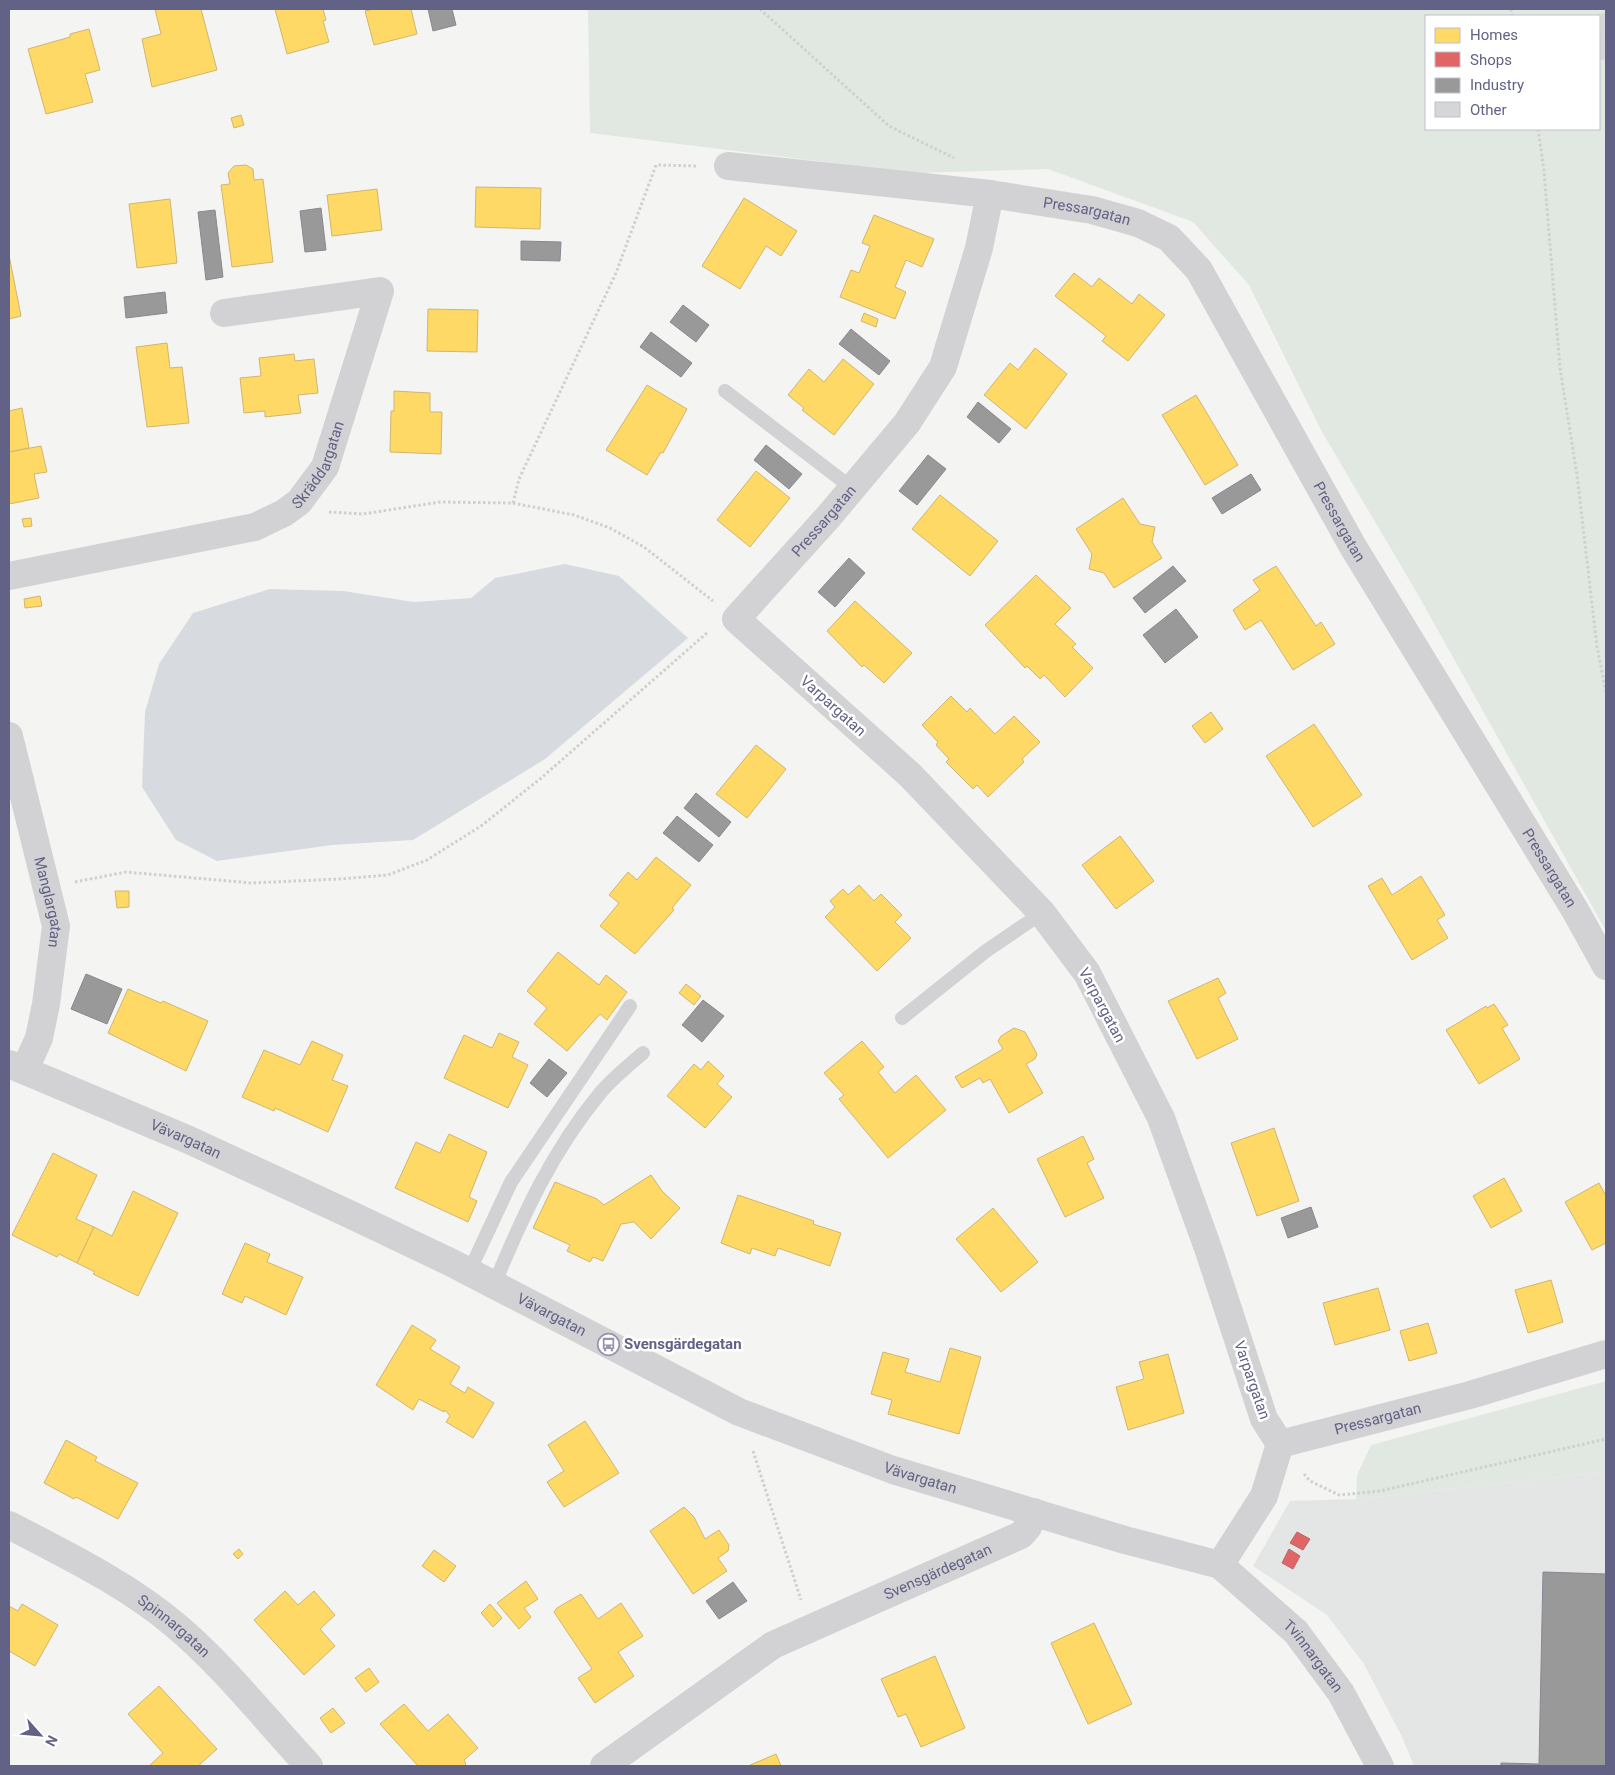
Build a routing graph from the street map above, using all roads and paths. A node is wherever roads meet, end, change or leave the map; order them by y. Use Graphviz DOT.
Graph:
graph roads {
  1 [pos="760,9"];
  2 [pos="1538,130"];
  3 [pos="961,161"];
  4 [pos="728,166"];
  5 [pos="990,194"];
  6 [pos="224,313"];
  7 [pos="725,390"];
  8 [pos="852,488"];
  9 [pos="299,502"];
  10 [pos="513,503"];
  11 [pos="9,576"];
  12 [pos="736,619"];
  13 [pos="1606,692"];
  14 [pos="9,736"];
  15 [pos="49,890"];
  16 [pos="1042,913"];
  17 [pos="1606,966"];
  18 [pos="630,1006"];
  19 [pos="902,1018"];
  20 [pos="643,1053"];
  21 [pos="17,1067"];
  22 [pos="469,1272"];
  23 [pos="494,1285"];
  24 [pos="1606,1354"];
  25 [pos="754,1418"];
  26 [pos="1606,1439"];
  27 [pos="1280,1444"];
  28 [pos="1034,1512"];
  29 [pos="9,1525"];
  30 [pos="1220,1565"];
  31 [pos="809,1629"];
  32 [pos="309,1766"];
  33 [pos="604,1766"];
  34 [pos="1380,1766"];
  1 -- 3 [label="path"];
  2 -- 13 [label="path"];
  4 -- 5 [label="street, Pressargatan"];
  4 -- 10 [label="path"];
  5 -- 8 [label="street, Pressargatan"];
  5 -- 17 [label="street, Pressargatan"];
  6 -- 9 [label="street, Skräddargatan"];
  7 -- 8 [label="lane"];
  8 -- 12 [label="street, Pressargatan"];
  9 -- 10 [label="path"];
  9 -- 11 [label="street, Skräddargatan"];
  10 -- 12 [label="path"];
  12 -- 15 [label="path"];
  12 -- 16 [label="street, Varpargatan"];
  14 -- 15 [label="street, Manglargatan"];
  15 -- 21 [label="street, Manglargatan"];
  16 -- 19 [label="lane"];
  16 -- 27 [label="street, Varpargatan"];
  18 -- 22 [label="lane"];
  20 -- 23 [label="lane"];
  21 -- 22 [label="street, Vävargatan"];
  22 -- 23 [label="street, Vävargatan"];
  23 -- 25 [label="street, Vävargatan"];
  24 -- 27 [label="street, Pressargatan"];
  25 -- 28 [label="street, Vävargatan"];
  25 -- 31 [label="path"];
  26 -- 27 [label="path"];
  27 -- 30 [label="street"];
  28 -- 30 [label="street, Vävargatan"];
  28 -- 31 [label="street, Svensgärdegatan"];
  29 -- 32 [label="street, Spinnargatan"];
  30 -- 34 [label="street, Tvinnargatan"];
  31 -- 33 [label="street, Svensgärdegatan"];
}
